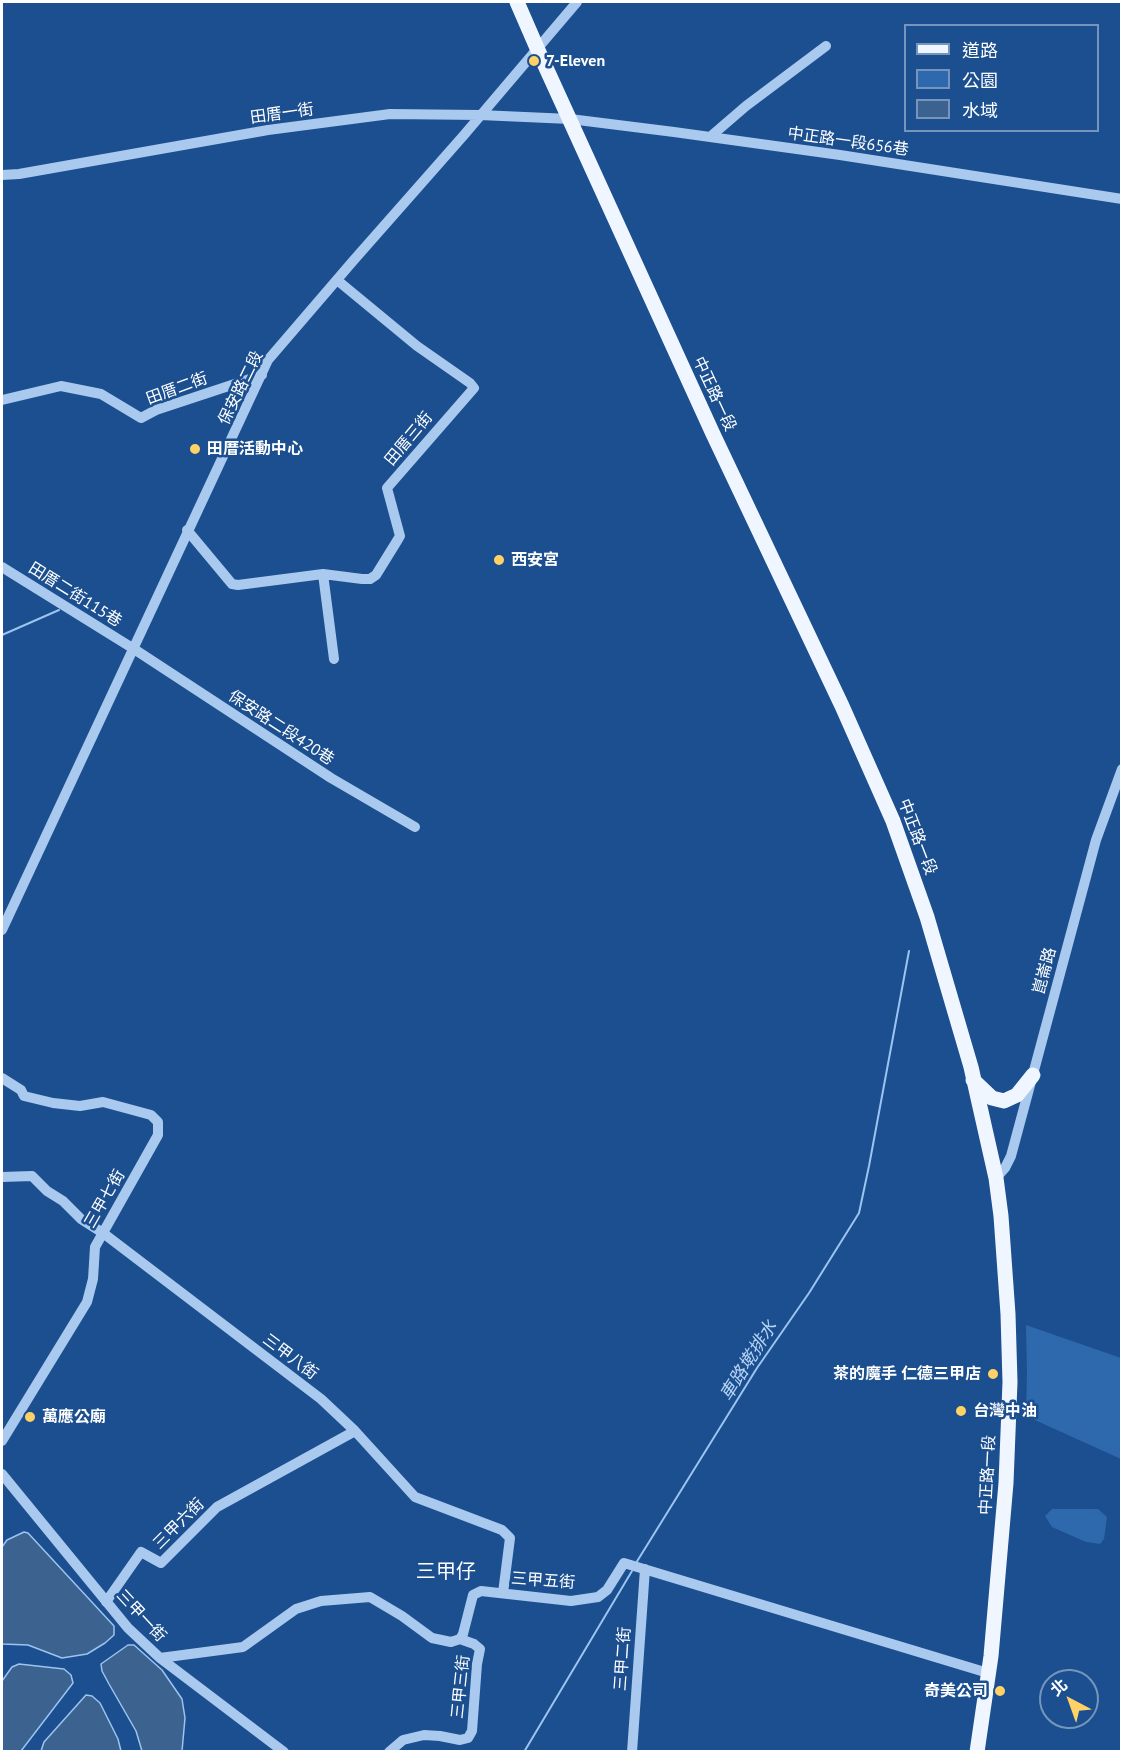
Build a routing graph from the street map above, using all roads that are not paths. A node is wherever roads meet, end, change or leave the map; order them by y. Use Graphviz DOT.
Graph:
graph roads {
  1 [pos="517,2"];
  2 [pos="577,2"];
  3 [pos="826,46"];
  4 [pos="537,48"];
  5 [pos="480,115"];
  6 [pos="570,119"];
  7 [pos="710,137"];
  8 [pos="2,176"];
  9 [pos="1122,199"];
  10 [pos="336,280"];
  11 [pos="262,375"];
  12 [pos="2,400"];
  13 [pos="187,530"];
  14 [pos="2,567"];
  15 [pos="323,574"];
  16 [pos="134,649"];
  17 [pos="334,659"];
  18 [pos="1122,769"];
  19 [pos="415,828"];
  20 [pos="2,930"];
  21 [pos="1032,1075"];
  22 [pos="2,1078"];
  23 [pos="973,1080"];
  24 [pos="2,1176"];
  25 [pos="996,1178"];
  26 [pos="103,1233"];
  27 [pos="355,1431"];
  28 [pos="2,1441"];
  29 [pos="2,1474"];
  30 [pos="645,1569"];
  31 [pos="503,1593"];
  32 [pos="106,1602"];
  33 [pos="460,1639"];
  34 [pos="160,1658"];
  35 [pos="988,1673"];
  36 [pos="284,1752"];
  37 [pos="389,1752"];
  38 [pos="632,1752"];
  39 [pos="977,1752"];
  1 -- 4 [label="main road, 中正路一段"];
  2 -- 4 [label="street, 保安路二段"];
  3 -- 7 [label="street"];
  4 -- 5 [label="street, 保安路二段"];
  4 -- 6 [label="main road, 中正路一段"];
  5 -- 6 [label="street, 田厝一街"];
  5 -- 8 [label="street, 田厝一街"];
  5 -- 10 [label="street, 保安路二段"];
  6 -- 7 [label="street, 中正路一段656巷"];
  6 -- 23 [label="main road, 中正路一段"];
  7 -- 9 [label="street, 中正路一段656巷"];
  10 -- 11 [label="street, 保安路二段"];
  10 -- 15 [label="street, 田厝三街"];
  11 -- 12 [label="street, 田厝二街"];
  11 -- 13 [label="street, 保安路二段"];
  13 -- 15 [label="street, 田厝三街"];
  13 -- 16 [label="street, 保安路二段"];
  14 -- 16 [label="street, 田厝二街115巷"];
  15 -- 17 [label="street"];
  16 -- 19 [label="street, 保安路二段420巷"];
  16 -- 20 [label="street, 保安路二段"];
  18 -- 21 [label="street, 崑崙路"];
  21 -- 23 [label="main road"];
  21 -- 25 [label="street, 崑崙路"];
  22 -- 26 [label="street, 三甲七街"];
  23 -- 25 [label="main road, 中正路一段"];
  24 -- 26 [label="street, 三甲八街"];
  25 -- 35 [label="main road, 中正路一段"];
  26 -- 27 [label="street, 三甲八街"];
  26 -- 28 [label="street, 三甲七街"];
  27 -- 31 [label="street, 三甲八街"];
  27 -- 32 [label="street, 三甲六街"];
  29 -- 32 [label="street, 三甲一街"];
  30 -- 31 [label="street, 三甲五街"];
  30 -- 35 [label="street, 三甲五街"];
  30 -- 38 [label="street, 三甲二街"];
  31 -- 33 [label="street, 三甲五街"];
  32 -- 34 [label="street, 三甲一街"];
  33 -- 34 [label="street"];
  33 -- 37 [label="street, 三甲三街"];
  34 -- 36 [label="street, 三甲一街"];
  35 -- 39 [label="main road, 中正路一段"];
}
